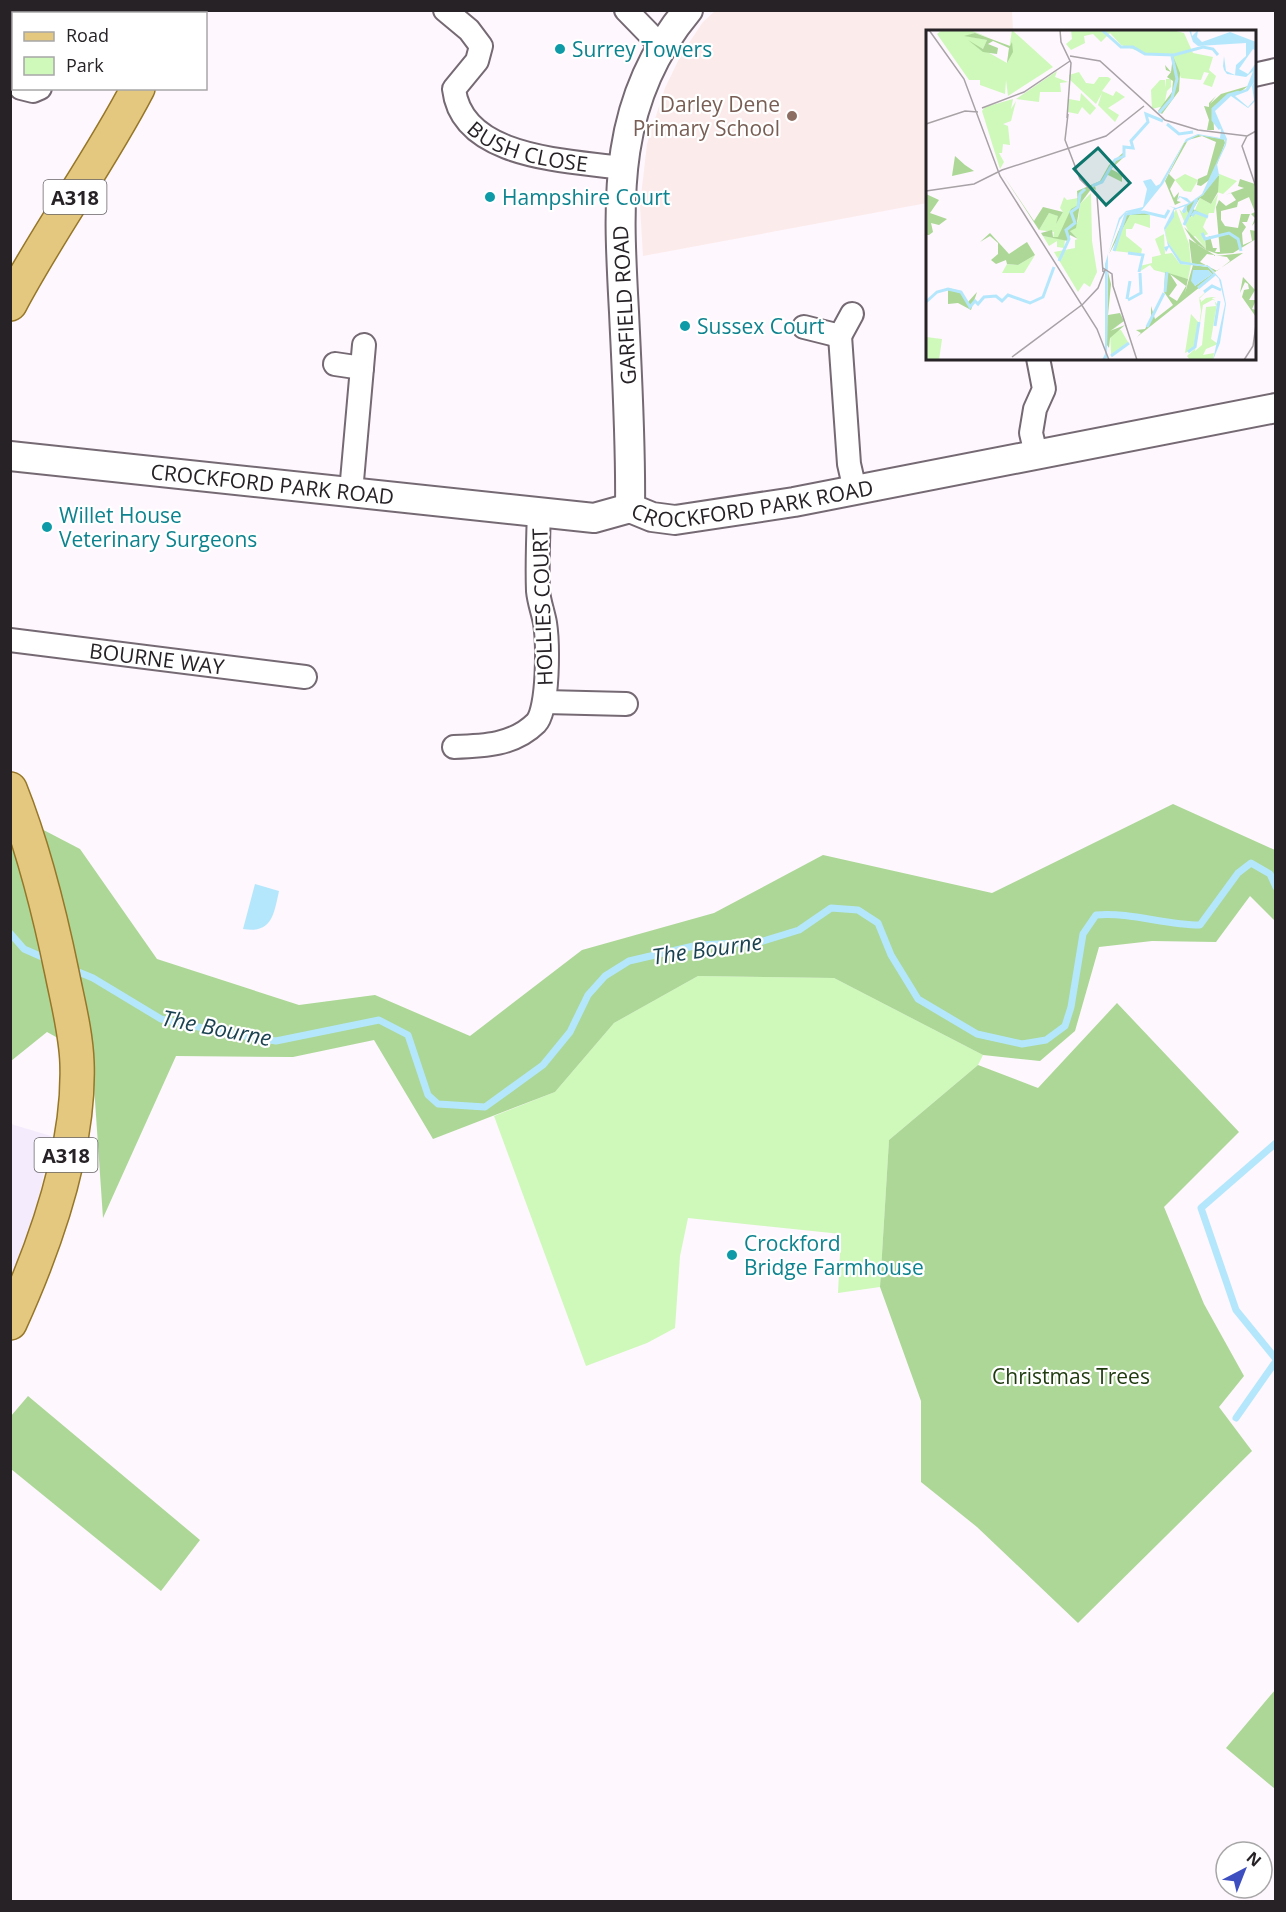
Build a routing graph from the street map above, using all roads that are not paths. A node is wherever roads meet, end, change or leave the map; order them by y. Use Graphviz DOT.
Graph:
graph roads {
  1 [pos="445,10"];
  2 [pos="626,10"];
  3 [pos="688,10"];
  4 [pos="662,47"];
  5 [pos="1275,70"];
  6 [pos="1256,75"];
  7 [pos="137,90"];
  8 [pos="621,168"];
  9 [pos="10,304"];
  10 [pos="852,314"];
  11 [pos="804,327"];
  12 [pos="840,336"];
  13 [pos="364,345"];
  14 [pos="1038,360"];
  15 [pos="335,364"];
  16 [pos="362,368"];
  17 [pos="1275,408"];
  18 [pos="1036,454"];
  19 [pos="10,456"];
  20 [pos="855,490"];
  21 [pos="351,492"];
  22 [pos="630,508"];
  23 [pos="539,512"];
  24 [pos="10,640"];
  25 [pos="305,677"];
  26 [pos="545,702"];
  27 [pos="626,704"];
  28 [pos="454,747"];
  29 [pos="10,789"];
  30 [pos="10,1323"];
  1 -- 8 [label="street, BUSH CLOSE"];
  2 -- 4 [label="street"];
  3 -- 4 [label="street, GARFIELD ROAD"];
  4 -- 8 [label="street, GARFIELD ROAD"];
  5 -- 6 [label="street"];
  7 -- 9 [label="main road, A318"];
  8 -- 22 [label="street, GARFIELD ROAD"];
  10 -- 12 [label="street"];
  11 -- 12 [label="street"];
  12 -- 20 [label="street"];
  13 -- 16 [label="street"];
  14 -- 18 [label="street"];
  15 -- 16 [label="street"];
  16 -- 21 [label="street"];
  17 -- 18 [label="street, CROCKFORD PARK ROAD"];
  18 -- 20 [label="street, CROCKFORD PARK ROAD"];
  19 -- 21 [label="street, CROCKFORD PARK ROAD"];
  20 -- 22 [label="street, CROCKFORD PARK ROAD"];
  21 -- 23 [label="street, CROCKFORD PARK ROAD"];
  22 -- 23 [label="street, CROCKFORD PARK ROAD"];
  23 -- 26 [label="street, HOLLIES COURT"];
  24 -- 25 [label="street, BOURNE WAY"];
  26 -- 27 [label="street, HOLLIES COURT"];
  26 -- 28 [label="street, HOLLIES COURT"];
  29 -- 30 [label="main road, A318"];
}
